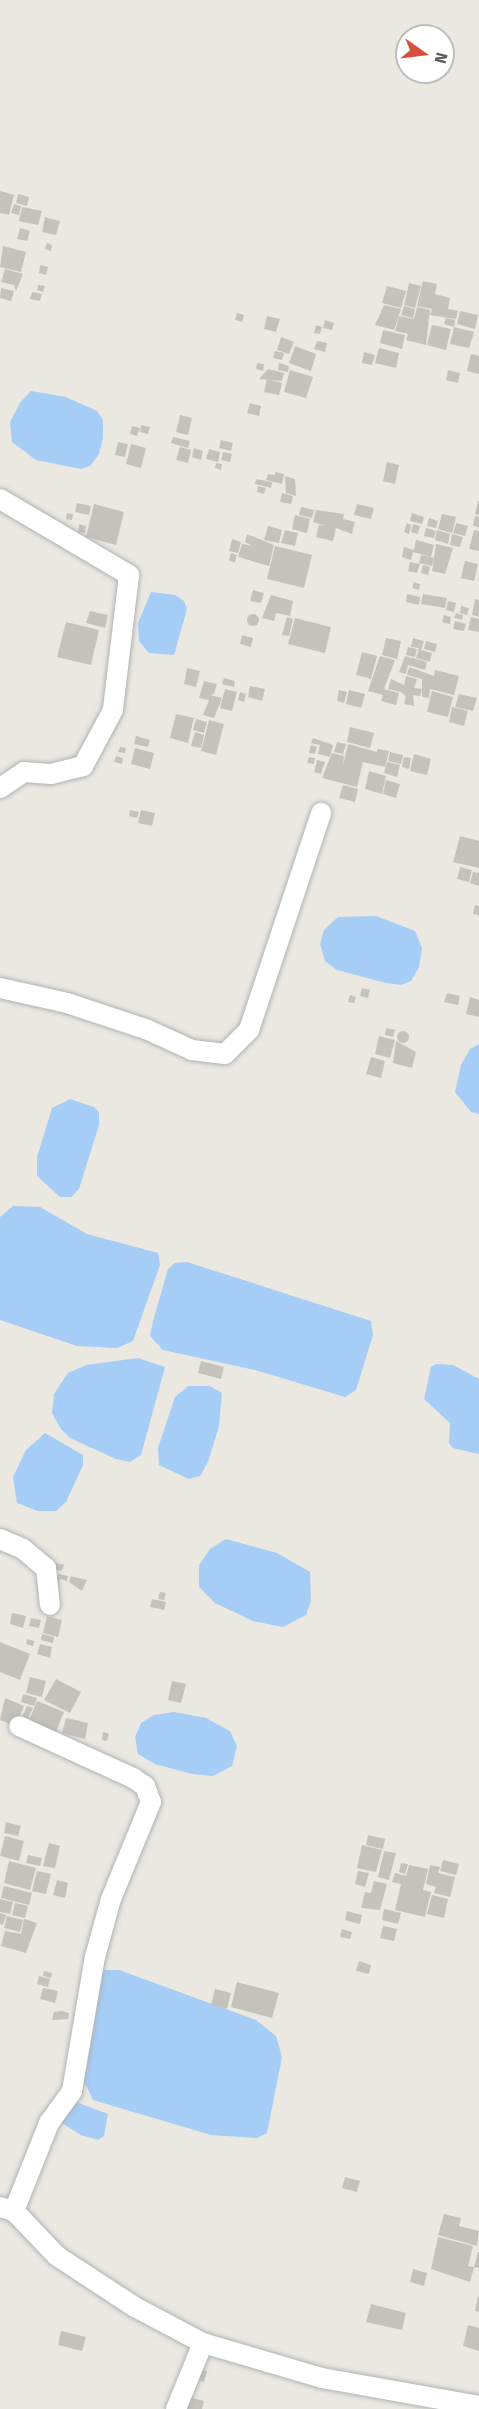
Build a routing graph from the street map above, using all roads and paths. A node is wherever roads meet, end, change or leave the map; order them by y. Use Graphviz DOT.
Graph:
graph roads {
  1 [pos="0,500"];
  2 [pos="0,788"];
  3 [pos="321,813"];
  4 [pos="0,988"];
  5 [pos="0,1539"];
  6 [pos="50,1605"];
  7 [pos="19,1726"];
  8 [pos="7,2209"];
  9 [pos="203,2343"];
  10 [pos="479,2406"];
  11 [pos="176,2409"];
  1 -- 2 [label="street"];
  3 -- 4 [label="street"];
  5 -- 6 [label="street"];
  7 -- 8 [label="street"];
  8 -- 9 [label="street"];
  9 -- 10 [label="street"];
  9 -- 11 [label="street"];
}
